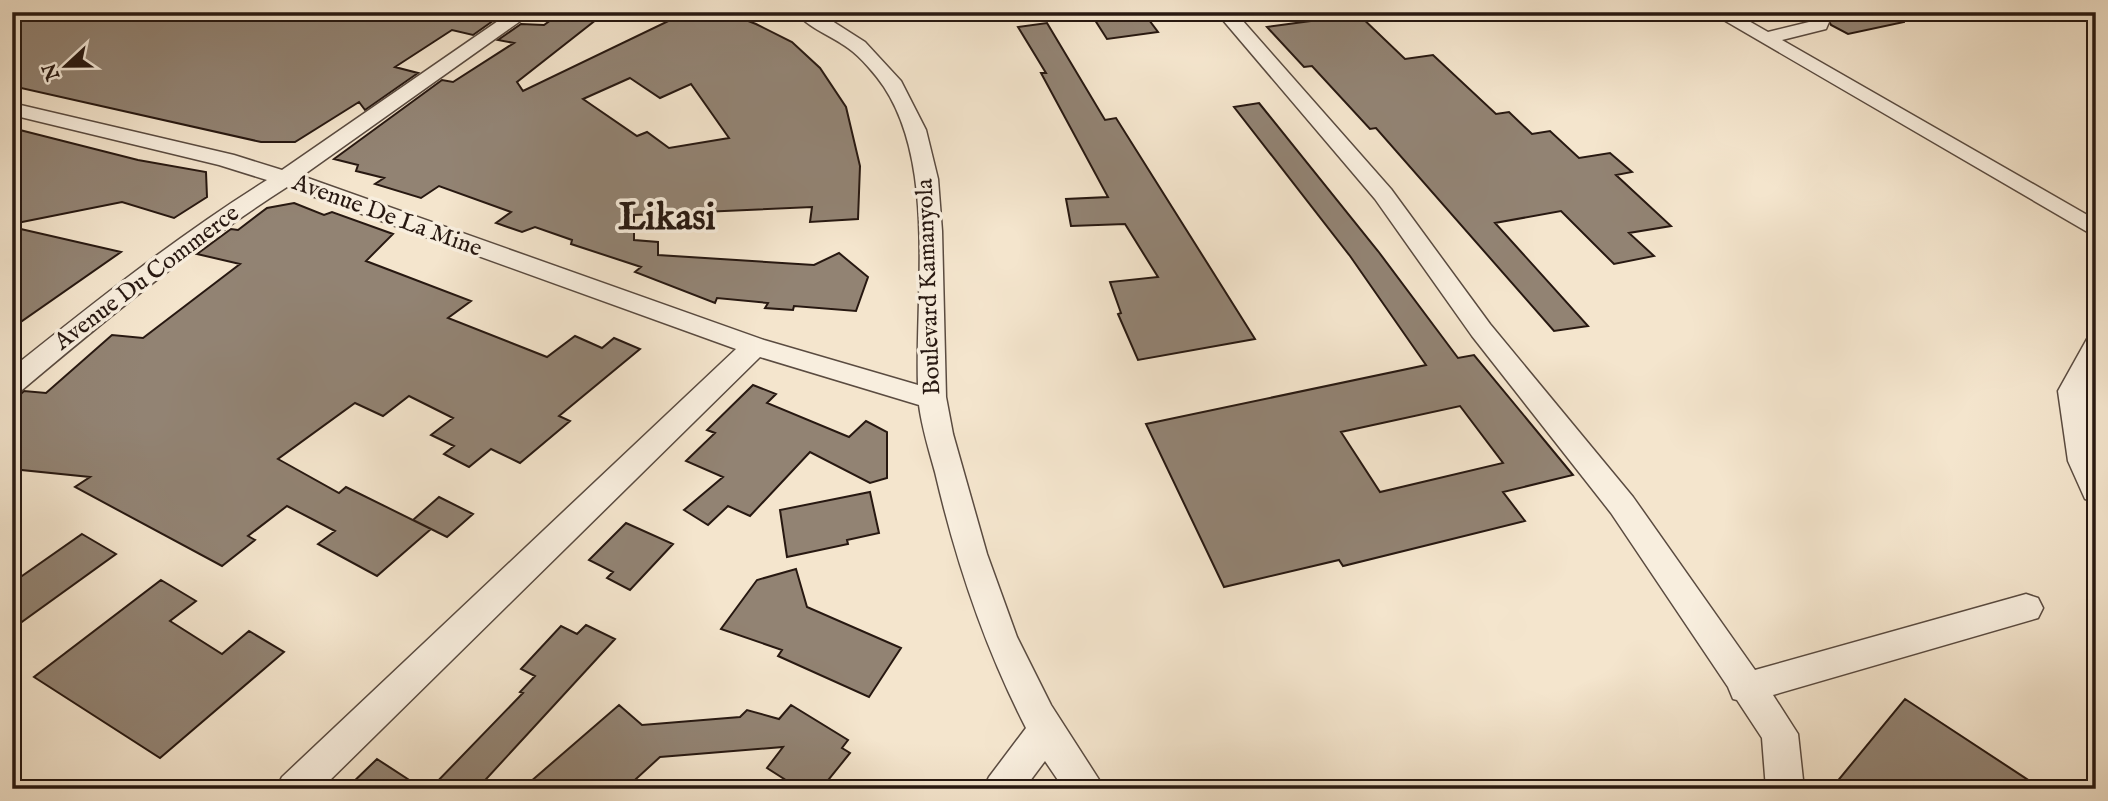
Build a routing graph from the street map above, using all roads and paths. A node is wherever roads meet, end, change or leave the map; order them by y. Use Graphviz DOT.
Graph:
graph roads {
  1 [pos="524,12"];
  2 [pos="805,12"];
  3 [pos="1225,12"];
  4 [pos="1719,12"];
  5 [pos="1809,12"];
  6 [pos="1765,39"];
  7 [pos="12,108"];
  8 [pos="285,178"];
  9 [pos="2096,230"];
  10 [pos="755,345"];
  11 [pos="2096,345"];
  12 [pos="12,383"];
  13 [pos="932,399"];
  14 [pos="2096,491"];
  15 [pos="2026,608"];
  16 [pos="1745,688"];
  17 [pos="1045,731"];
  18 [pos="295,789"];
  19 [pos="1002,789"];
  20 [pos="1086,789"];
  21 [pos="1785,789"];
  1 -- 8 [label="street, Avenue Du Commerce"];
  2 -- 13 [label="street, Boulevard Kamanyola"];
  3 -- 16 [label="street"];
  4 -- 6 [label="street"];
  5 -- 6 [label="street"];
  6 -- 9 [label="street"];
  7 -- 8 [label="street, Avenue De La Mine"];
  8 -- 10 [label="street, Avenue De La Mine"];
  8 -- 12 [label="street, Avenue Du Commerce"];
  10 -- 13 [label="street, Avenue De La Mine"];
  10 -- 18 [label="street"];
  11 -- 14 [label="street"];
  13 -- 17 [label="street, Boulevard Kamanyola"];
  15 -- 16 [label="street"];
  16 -- 21 [label="street"];
  17 -- 19 [label="street"];
  17 -- 20 [label="street, Boulevard Kamanyola"];
}
